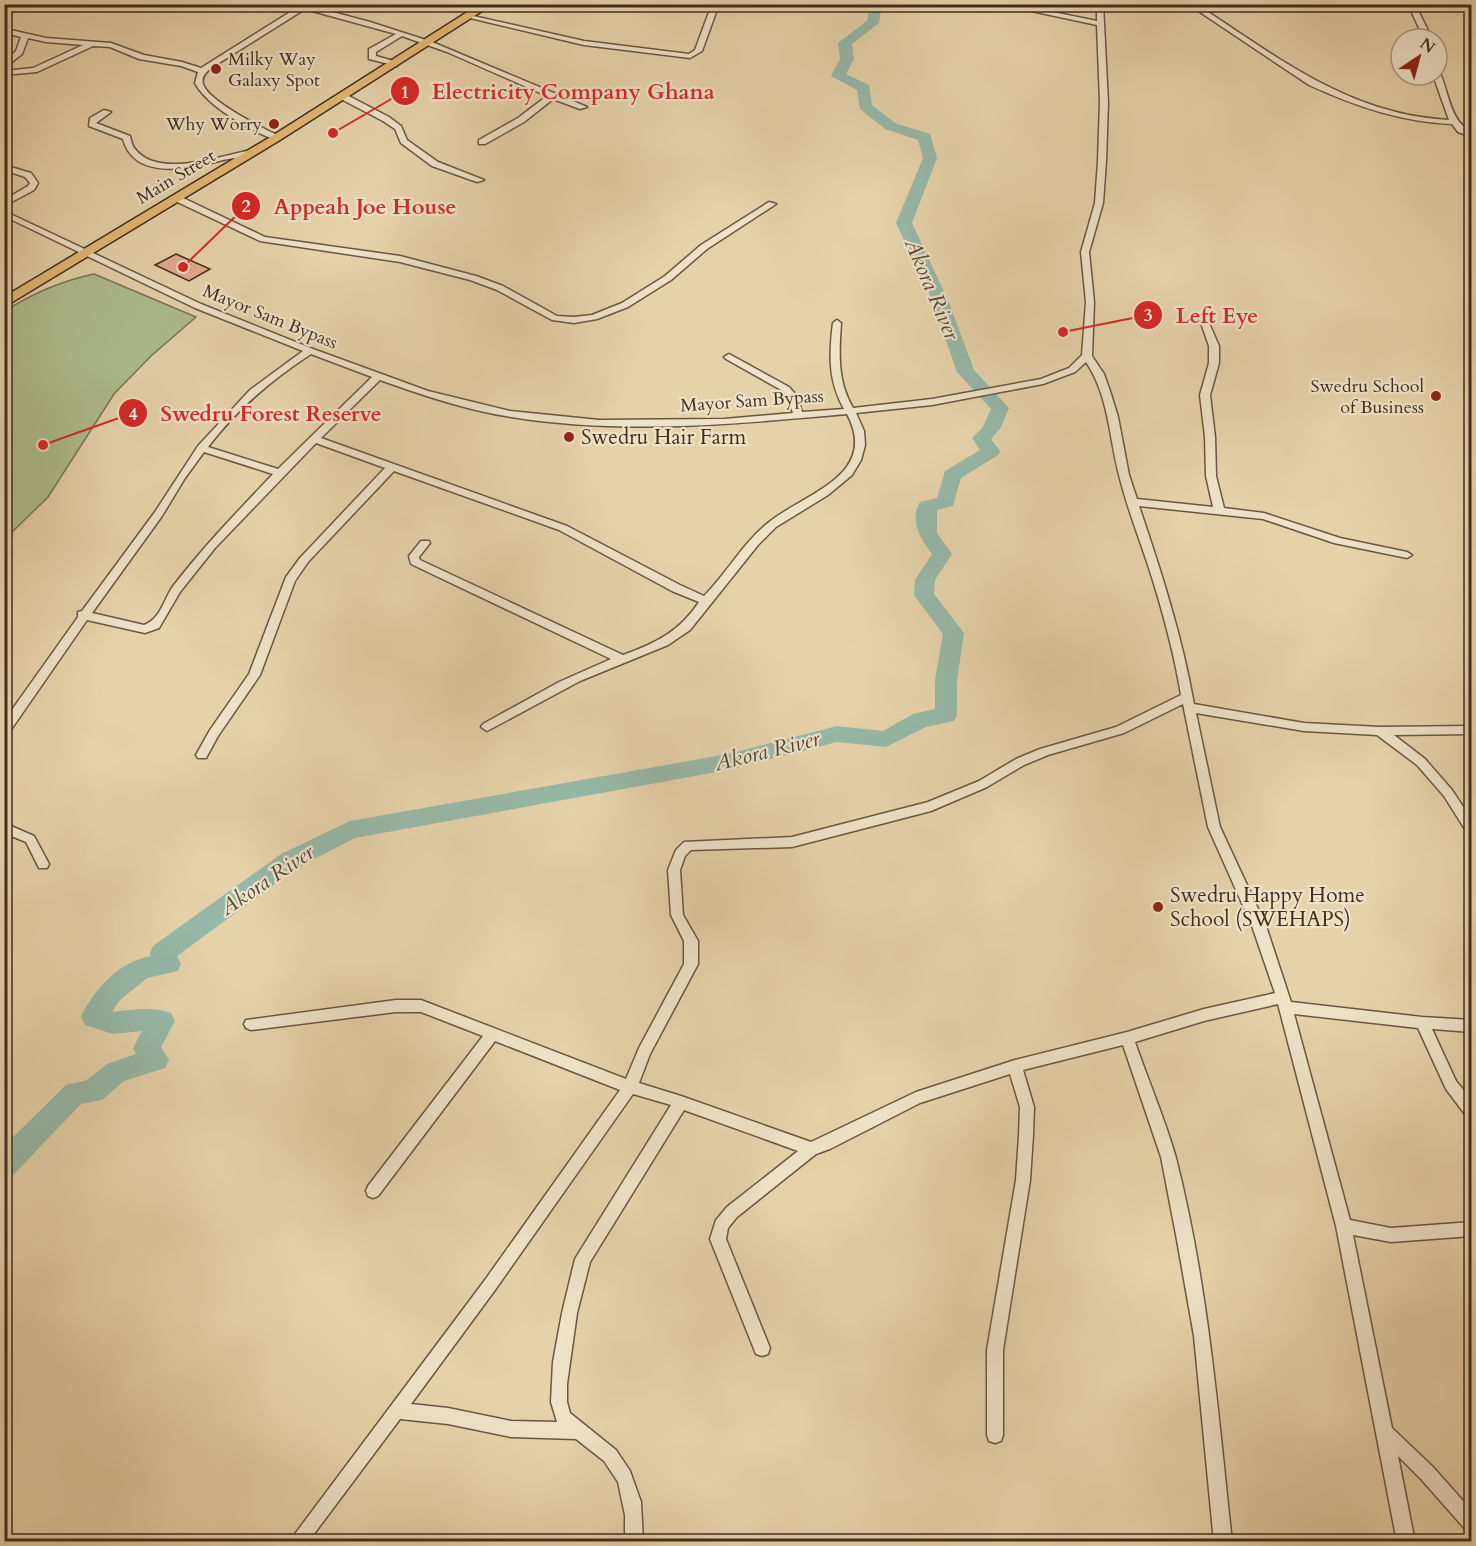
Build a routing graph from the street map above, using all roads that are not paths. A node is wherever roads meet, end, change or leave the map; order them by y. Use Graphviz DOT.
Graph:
graph roads {
  1 [pos="488,4"];
  2 [pos="717,4"];
  3 [pos="797,4"];
  4 [pos="1001,4"];
  5 [pos="1100,4"];
  6 [pos="1191,4"];
  7 [pos="1412,4"];
  8 [pos="804,5"];
  9 [pos="307,6"];
  10 [pos="469,17"];
  11 [pos="1101,24"];
  12 [pos="1423,27"];
  13 [pos="6,30"];
  14 [pos="402,33"];
  15 [pos="25,36"];
  16 [pos="95,42"];
  17 [pos="428,43"];
  18 [pos="394,64"];
  19 [pos="4,66"];
  20 [pos="202,71"];
  21 [pos="4,73"];
  22 [pos="1441,87"];
  23 [pos="342,96"];
  24 [pos="552,96"];
  25 [pos="584,107"];
  26 [pos="107,112"];
  27 [pos="1454,122"];
  28 [pos="1472,135"];
  29 [pos="276,138"];
  30 [pos="482,142"];
  31 [pos="251,152"];
  32 [pos="4,167"];
  33 [pos="480,180"];
  34 [pos="176,198"];
  35 [pos="4,204"];
  36 [pos="772,204"];
  37 [pos="4,213"];
  38 [pos="86,252"];
  39 [pos="4,303"];
  40 [pos="837,323"];
  41 [pos="1205,323"];
  42 [pos="310,351"];
  43 [pos="1087,356"];
  44 [pos="729,357"];
  45 [pos="378,376"];
  46 [pos="849,411"];
  47 [pos="798,414"];
  48 [pos="314,440"];
  49 [pos="201,448"];
  50 [pos="392,467"];
  51 [pos="280,473"];
  52 [pos="1133,502"];
  53 [pos="1219,510"];
  54 [pos="425,543"];
  55 [pos="1407,555"];
  56 [pos="706,601"];
  57 [pos="82,615"];
  58 [pos="624,660"];
  59 [pos="1188,702"];
  60 [pos="487,727"];
  61 [pos="1472,729"];
  62 [pos="1380,730"];
  63 [pos="4,731"];
  64 [pos="202,755"];
  65 [pos="4,828"];
  66 [pos="1472,831"];
  67 [pos="43,864"];
  68 [pos="1284,1002"];
  69 [pos="1422,1023"];
  70 [pos="251,1024"];
  71 [pos="1472,1026"];
  72 [pos="493,1033"];
  73 [pos="1127,1038"];
  74 [pos="1015,1066"];
  75 [pos="630,1087"];
  76 [pos="681,1102"];
  77 [pos="1472,1112"];
  78 [pos="811,1149"];
  79 [pos="373,1191"];
  80 [pos="1344,1226"];
  81 [pos="1472,1229"];
  82 [pos="762,1348"];
  83 [pos="396,1410"];
  84 [pos="577,1431"];
  85 [pos="1383,1431"];
  86 [pos="995,1435"];
  87 [pos="1472,1524"];
  88 [pos="297,1542"];
  89 [pos="634,1542"];
  90 [pos="1223,1542"];
  91 [pos="1406,1542"];
  1 -- 10 [label="main road, Main Street"];
  2 -- 10 [label="street"];
  3 -- 8 [label="street"];
  4 -- 11 [label="street"];
  5 -- 11 [label="street"];
  6 -- 27 [label="street"];
  7 -- 12 [label="street"];
  9 -- 14 [label="street"];
  9 -- 20 [label="street"];
  10 -- 17 [label="main road, Main Street"];
  11 -- 43 [label="street"];
  13 -- 15 [label="street"];
  14 -- 17 [label="street"];
  14 -- 18 [label="street"];
  15 -- 16 [label="street"];
  15 -- 19 [label="street"];
  16 -- 20 [label="street"];
  16 -- 21 [label="street"];
  17 -- 18 [label="main road, Main Street"];
  17 -- 24 [label="street"];
  18 -- 23 [label="main road, Main Street"];
  20 -- 29 [label="street"];
  22 -- 27 [label="street"];
  23 -- 29 [label="main road, Main Street"];
  23 -- 33 [label="street"];
  24 -- 25 [label="street"];
  24 -- 30 [label="street"];
  26 -- 31 [label="street"];
  27 -- 28 [label="street"];
  29 -- 31 [label="main road, Main Street"];
  31 -- 34 [label="main road, Main Street"];
  32 -- 35 [label="street"];
  34 -- 36 [label="street"];
  34 -- 38 [label="main road, Main Street"];
  37 -- 38 [label="street, Mayor Sam Bypass"];
  38 -- 39 [label="main road, Main Street"];
  38 -- 42 [label="street, Mayor Sam Bypass"];
  40 -- 46 [label="street"];
  41 -- 53 [label="street"];
  42 -- 45 [label="street, Mayor Sam Bypass"];
  42 -- 49 [label="street"];
  43 -- 46 [label="street, Mayor Sam Bypass"];
  43 -- 52 [label="street"];
  44 -- 47 [label="street"];
  45 -- 47 [label="street, Mayor Sam Bypass"];
  45 -- 48 [label="street"];
  46 -- 47 [label="street, Mayor Sam Bypass"];
  46 -- 56 [label="street"];
  48 -- 50 [label="street"];
  48 -- 51 [label="street"];
  49 -- 51 [label="street"];
  49 -- 57 [label="street"];
  50 -- 56 [label="street"];
  50 -- 64 [label="street"];
  51 -- 57 [label="street"];
  52 -- 53 [label="street"];
  52 -- 59 [label="street"];
  53 -- 55 [label="street"];
  54 -- 58 [label="street"];
  56 -- 58 [label="street"];
  57 -- 63 [label="street"];
  58 -- 60 [label="street"];
  59 -- 62 [label="street"];
  59 -- 68 [label="street"];
  59 -- 75 [label="street"];
  61 -- 62 [label="street"];
  62 -- 66 [label="street"];
  65 -- 67 [label="street"];
  68 -- 69 [label="street"];
  68 -- 73 [label="street"];
  68 -- 80 [label="street"];
  69 -- 71 [label="street"];
  69 -- 77 [label="street"];
  70 -- 72 [label="street"];
  72 -- 75 [label="street"];
  72 -- 79 [label="street"];
  73 -- 74 [label="street"];
  73 -- 90 [label="street"];
  74 -- 78 [label="street"];
  74 -- 86 [label="street"];
  75 -- 76 [label="street"];
  75 -- 83 [label="street"];
  76 -- 78 [label="street"];
  76 -- 84 [label="street"];
  78 -- 82 [label="street"];
  80 -- 81 [label="street"];
  80 -- 85 [label="street"];
  83 -- 84 [label="street"];
  83 -- 88 [label="street"];
  84 -- 89 [label="street"];
  85 -- 87 [label="street"];
  85 -- 91 [label="street"];
}
